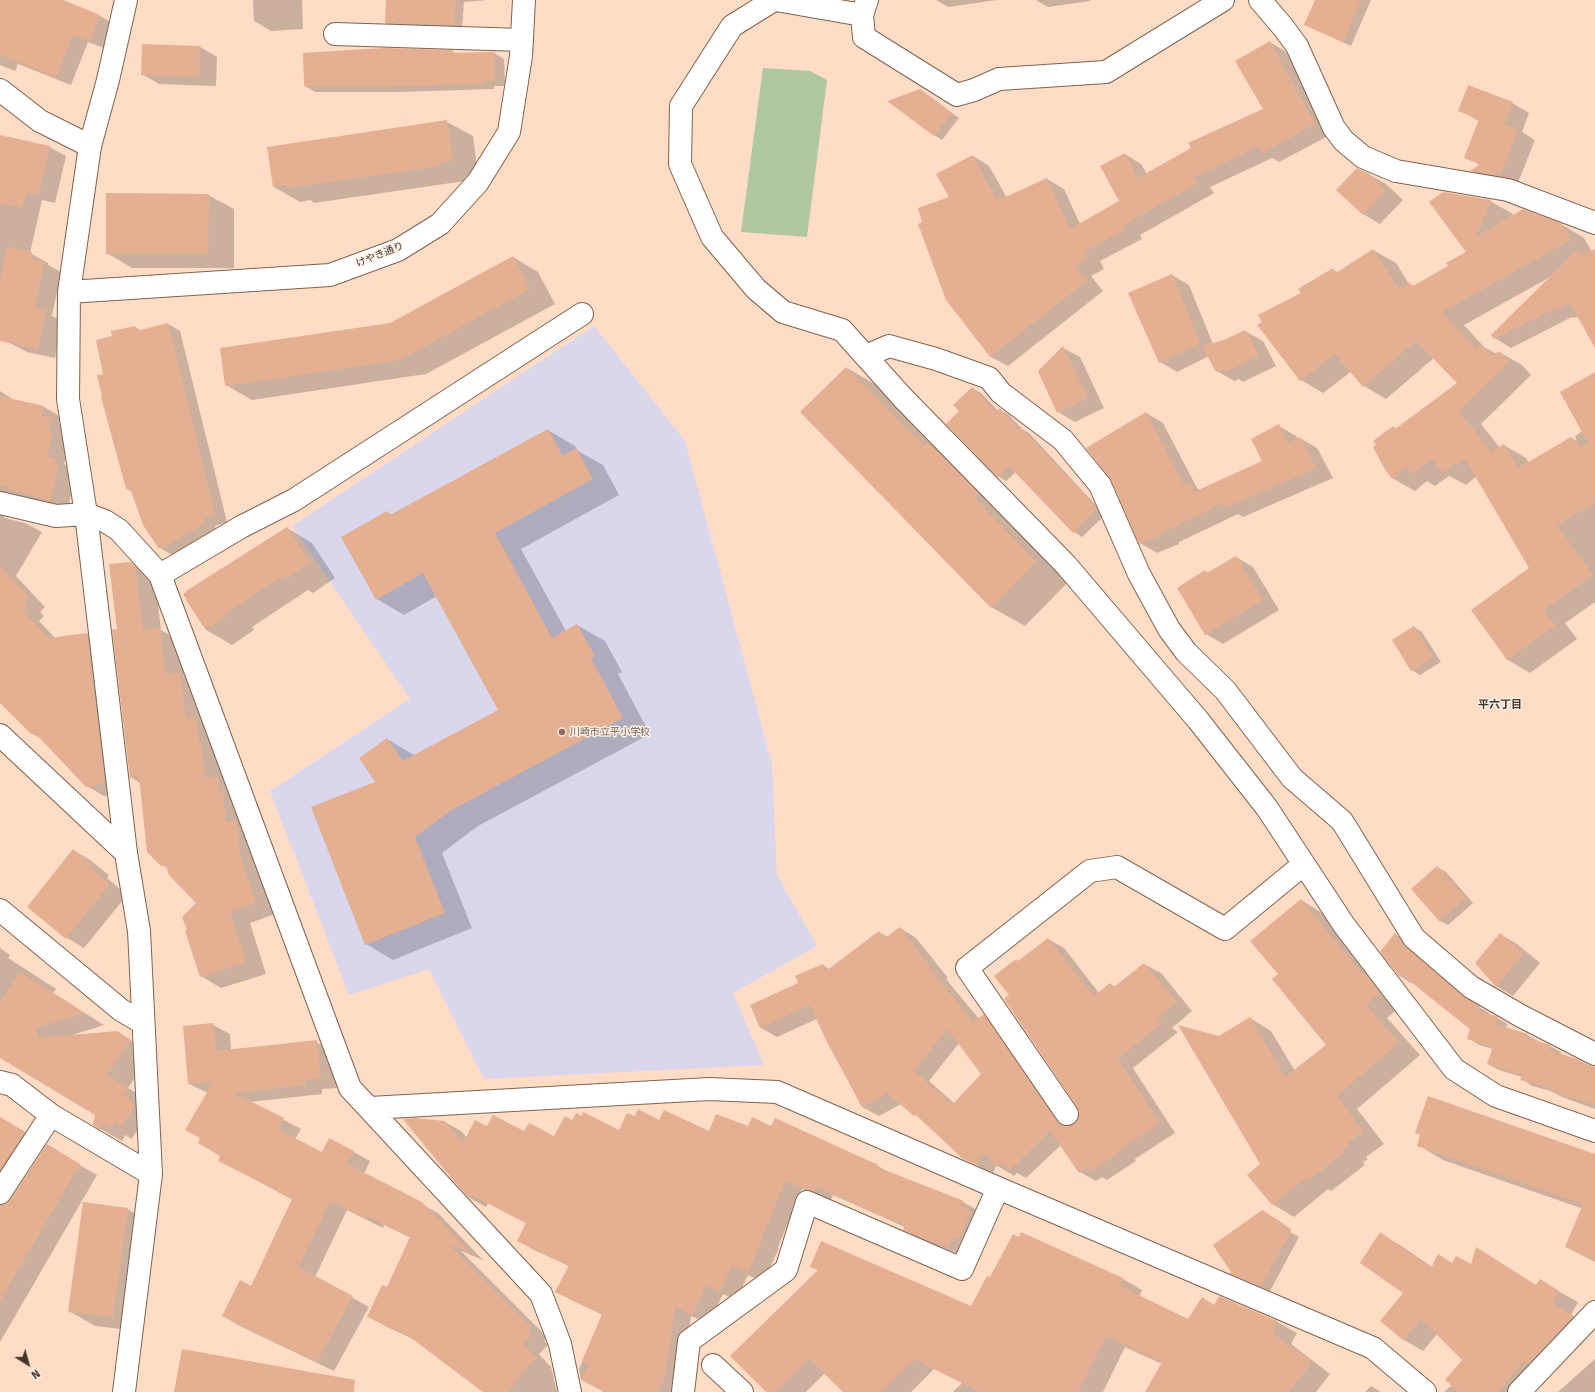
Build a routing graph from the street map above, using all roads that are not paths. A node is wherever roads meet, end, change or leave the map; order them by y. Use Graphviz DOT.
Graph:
graph roads {
  1 [pos="126,0"];
  2 [pos="524,0"];
  3 [pos="775,0"];
  4 [pos="1223,0"];
  5 [pos="1260,0"];
  6 [pos="864,7"];
  7 [pos="335,34"];
  8 [pos="522,40"];
  9 [pos="0,90"];
  10 [pos="90,146"];
  11 [pos="1595,223"];
  12 [pos="68,292"];
  13 [pos="582,314"];
  14 [pos="866,356"];
  15 [pos="0,503"];
  16 [pos="86,514"];
  17 [pos="160,575"];
  18 [pos="0,735"];
  19 [pos="126,853"];
  20 [pos="1304,864"];
  21 [pos="0,910"];
  22 [pos="143,1023"];
  23 [pos="1595,1054"];
  24 [pos="0,1082"];
  25 [pos="370,1108"];
  26 [pos="1067,1114"];
  27 [pos="51,1115"];
  28 [pos="1595,1131"];
  29 [pos="151,1174"];
  30 [pos="998,1188"];
  31 [pos="0,1193"];
  32 [pos="1595,1312"];
  33 [pos="713,1365"];
  34 [pos="124,1392"];
  35 [pos="570,1392"];
  36 [pos="683,1392"];
  37 [pos="742,1392"];
  38 [pos="1425,1392"];
  39 [pos="1519,1392"];
  1 -- 10 [label="street"];
  2 -- 8 [label="street, けやき通り"];
  3 -- 6 [label="street"];
  3 -- 14 [label="street"];
  4 -- 6 [label="street"];
  5 -- 11 [label="street"];
  7 -- 8 [label="street"];
  8 -- 12 [label="street, けやき通り"];
  9 -- 10 [label="street"];
  10 -- 12 [label="street"];
  12 -- 16 [label="street"];
  13 -- 17 [label="street"];
  14 -- 20 [label="street"];
  14 -- 23 [label="street"];
  15 -- 16 [label="street"];
  16 -- 17 [label="street"];
  16 -- 19 [label="street"];
  17 -- 25 [label="street"];
  18 -- 19 [label="street"];
  19 -- 22 [label="street"];
  20 -- 26 [label="street"];
  20 -- 28 [label="street"];
  21 -- 22 [label="street"];
  22 -- 29 [label="street"];
  24 -- 27 [label="street"];
  25 -- 30 [label="street"];
  25 -- 35 [label="street"];
  27 -- 29 [label="street"];
  27 -- 31 [label="street"];
  29 -- 34 [label="street"];
  30 -- 36 [label="street"];
  30 -- 38 [label="street"];
  32 -- 39 [label="street"];
  33 -- 37 [label="street"];
}
